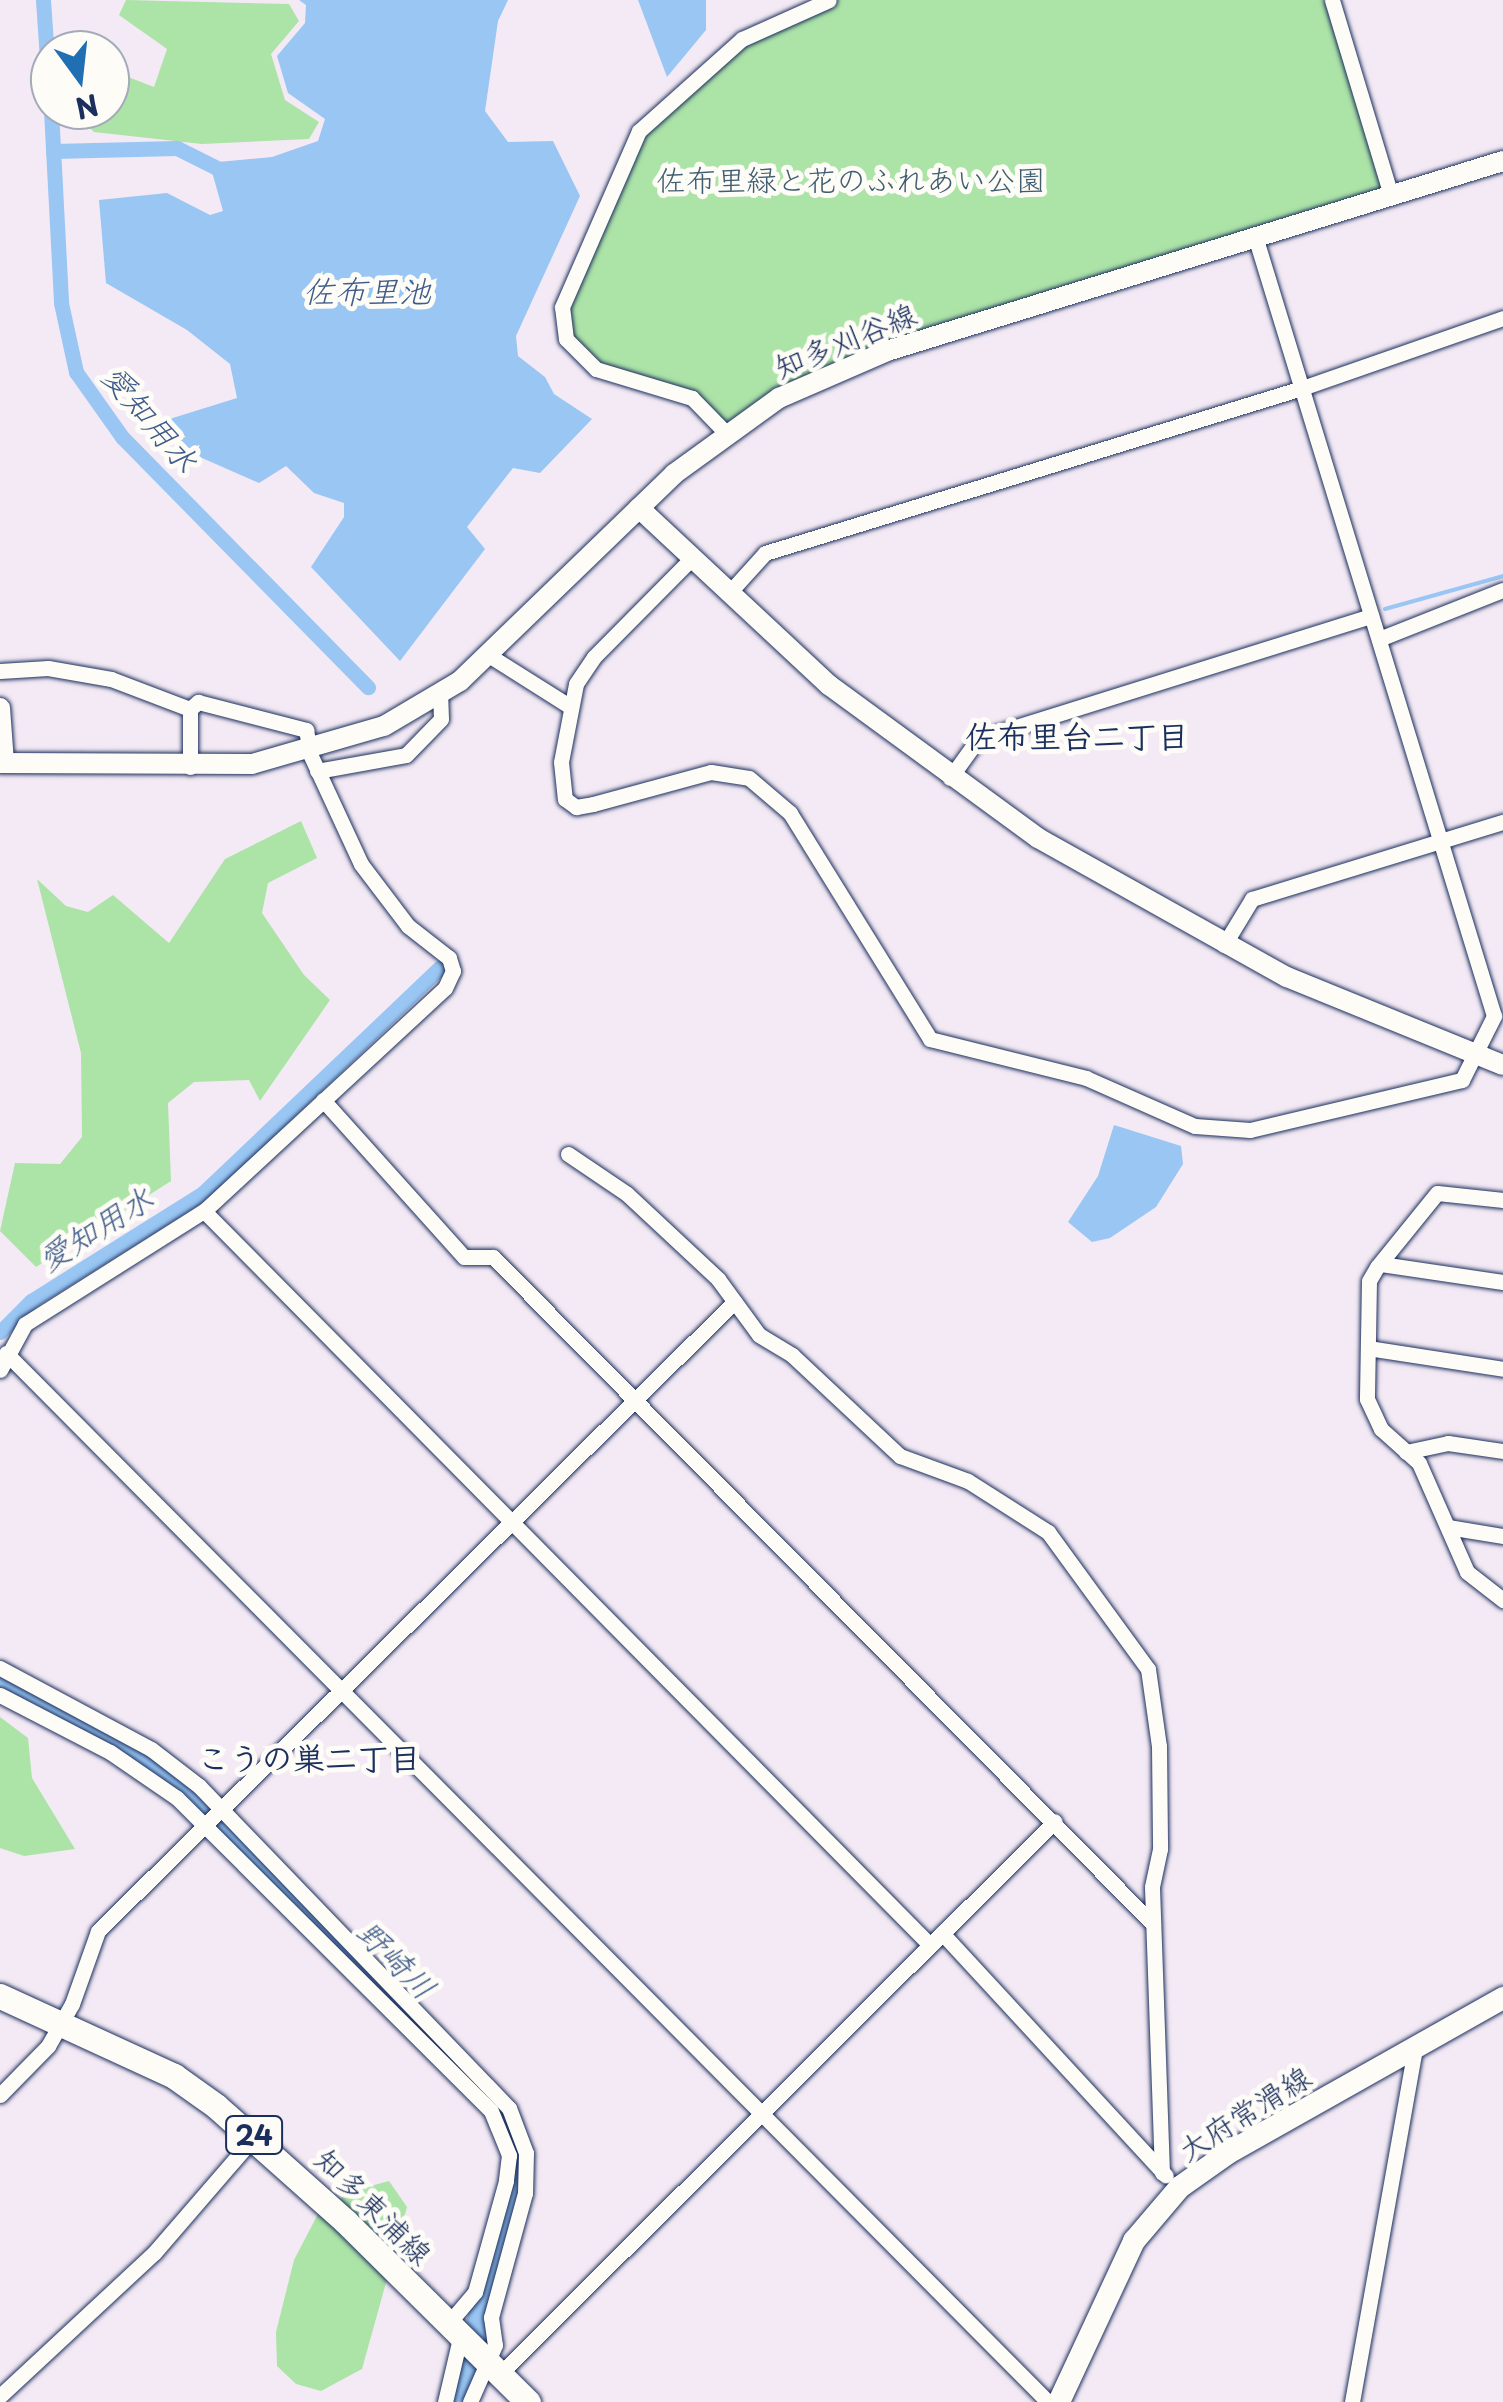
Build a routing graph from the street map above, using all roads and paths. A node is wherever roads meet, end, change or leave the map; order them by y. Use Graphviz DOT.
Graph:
graph roads {
  1 [pos="829,0"];
  2 [pos="1332,0"];
  3 [pos="1503,161"];
  4 [pos="1392,196"];
  5 [pos="1255,236"];
  6 [pos="1503,318"];
  7 [pos="1302,388"];
  8 [pos="726,433"];
  9 [pos="639,508"];
  10 [pos="692,558"];
  11 [pos="1503,590"];
  12 [pos="728,594"];
  13 [pos="1371,616"];
  14 [pos="1379,639"];
  15 [pos="490,656"];
  16 [pos="0,670"];
  17 [pos="440,695"];
  18 [pos="569,706"];
  19 [pos="0,708"];
  20 [pos="190,709"];
  21 [pos="311,754"];
  22 [pos="2,763"];
  23 [pos="190,767"];
  24 [pos="950,778"];
  25 [pos="1503,822"];
  26 [pos="1441,840"];
  27 [pos="1224,945"];
  28 [pos="1480,1057"];
  29 [pos="1503,1065"];
  30 [pos="323,1100"];
  31 [pos="568,1154"];
  32 [pos="1503,1200"];
  33 [pos="204,1211"];
  34 [pos="1381,1264"];
  35 [pos="1503,1282"];
  36 [pos="734,1302"];
  37 [pos="1368,1348"];
  38 [pos="6,1353"];
  39 [pos="1503,1369"];
  40 [pos="0,1370"];
  41 [pos="634,1398"];
  42 [pos="1503,1451"];
  43 [pos="1406,1452"];
  44 [pos="508,1521"];
  45 [pos="1448,1527"];
  46 [pos="1503,1536"];
  47 [pos="1503,1600"];
  48 [pos="0,1668"];
  49 [pos="341,1689"];
  50 [pos="0,1695"];
  51 [pos="220,1810"];
  52 [pos="1055,1821"];
  53 [pos="205,1826"];
  54 [pos="1154,1924"];
  55 [pos="936,1939"];
  56 [pos="0,1996"];
  57 [pos="1503,1998"];
  58 [pos="62,2021"];
  59 [pos="1415,2048"];
  60 [pos="0,2095"];
  61 [pos="761,2112"];
  62 [pos="256,2136"];
  63 [pos="1171,2180"];
  64 [pos="472,2348"];
  65 [pos="0,2396"];
  66 [pos="446,2402"];
  67 [pos="470,2402"];
  68 [pos="528,2402"];
  69 [pos="1048,2402"];
  70 [pos="1059,2402"];
  71 [pos="1352,2402"];
  1 -- 8 [label="street"];
  2 -- 4 [label="street"];
  3 -- 4 [label="street, 知多刈谷線"];
  4 -- 5 [label="street, 知多刈谷線"];
  5 -- 7 [label="street"];
  5 -- 8 [label="street, 知多刈谷線"];
  6 -- 7 [label="street"];
  7 -- 12 [label="street"];
  7 -- 13 [label="street"];
  8 -- 9 [label="street, 知多刈谷線"];
  9 -- 10 [label="street"];
  9 -- 15 [label="street, 知多刈谷線"];
  10 -- 12 [label="street"];
  10 -- 18 [label="street"];
  11 -- 14 [label="street"];
  12 -- 24 [label="street"];
  13 -- 14 [label="street"];
  13 -- 24 [label="street"];
  14 -- 26 [label="street"];
  15 -- 17 [label="street, 知多刈谷線"];
  15 -- 18 [label="street"];
  16 -- 20 [label="street"];
  17 -- 21 [label="street, 知多刈谷線"];
  17 -- 21 [label="street"];
  18 -- 28 [label="street"];
  19 -- 22 [label="street"];
  20 -- 21 [label="street"];
  20 -- 23 [label="street"];
  21 -- 23 [label="street, 知多刈谷線"];
  21 -- 30 [label="street"];
  22 -- 23 [label="street, 知多刈谷線"];
  24 -- 27 [label="street"];
  25 -- 26 [label="street"];
  26 -- 27 [label="street"];
  26 -- 28 [label="street"];
  27 -- 28 [label="street"];
  28 -- 29 [label="street"];
  30 -- 33 [label="street"];
  30 -- 41 [label="street"];
  31 -- 36 [label="street"];
  32 -- 34 [label="street"];
  33 -- 38 [label="street"];
  33 -- 44 [label="street"];
  34 -- 35 [label="street"];
  34 -- 37 [label="street"];
  36 -- 41 [label="street"];
  36 -- 54 [label="street"];
  37 -- 39 [label="street"];
  37 -- 43 [label="street"];
  38 -- 40 [label="street"];
  38 -- 49 [label="street"];
  41 -- 44 [label="street"];
  41 -- 52 [label="street"];
  42 -- 43 [label="street"];
  43 -- 45 [label="street"];
  44 -- 49 [label="street"];
  44 -- 55 [label="street"];
  45 -- 46 [label="street"];
  45 -- 47 [label="street"];
  48 -- 51 [label="street"];
  49 -- 51 [label="street"];
  49 -- 61 [label="street"];
  50 -- 53 [label="street"];
  51 -- 53 [label="street"];
  51 -- 64 [label="street"];
  52 -- 54 [label="street"];
  52 -- 55 [label="street"];
  53 -- 58 [label="street"];
  53 -- 64 [label="street"];
  54 -- 63 [label="street"];
  55 -- 61 [label="street"];
  55 -- 63 [label="street"];
  56 -- 58 [label="main road, 知多東浦線 / 24"];
  57 -- 59 [label="main road, 大府常滑線"];
  58 -- 60 [label="street"];
  58 -- 62 [label="main road, 知多東浦線 / 24"];
  59 -- 63 [label="main road, 大府常滑線"];
  59 -- 71 [label="street"];
  61 -- 64 [label="street"];
  61 -- 69 [label="street"];
  62 -- 64 [label="main road, 知多東浦線 / 24"];
  62 -- 65 [label="street"];
  63 -- 70 [label="main road, 大府常滑線"];
  64 -- 66 [label="street"];
  64 -- 67 [label="street"];
  64 -- 68 [label="main road, 知多東浦線 / 24"];
}
